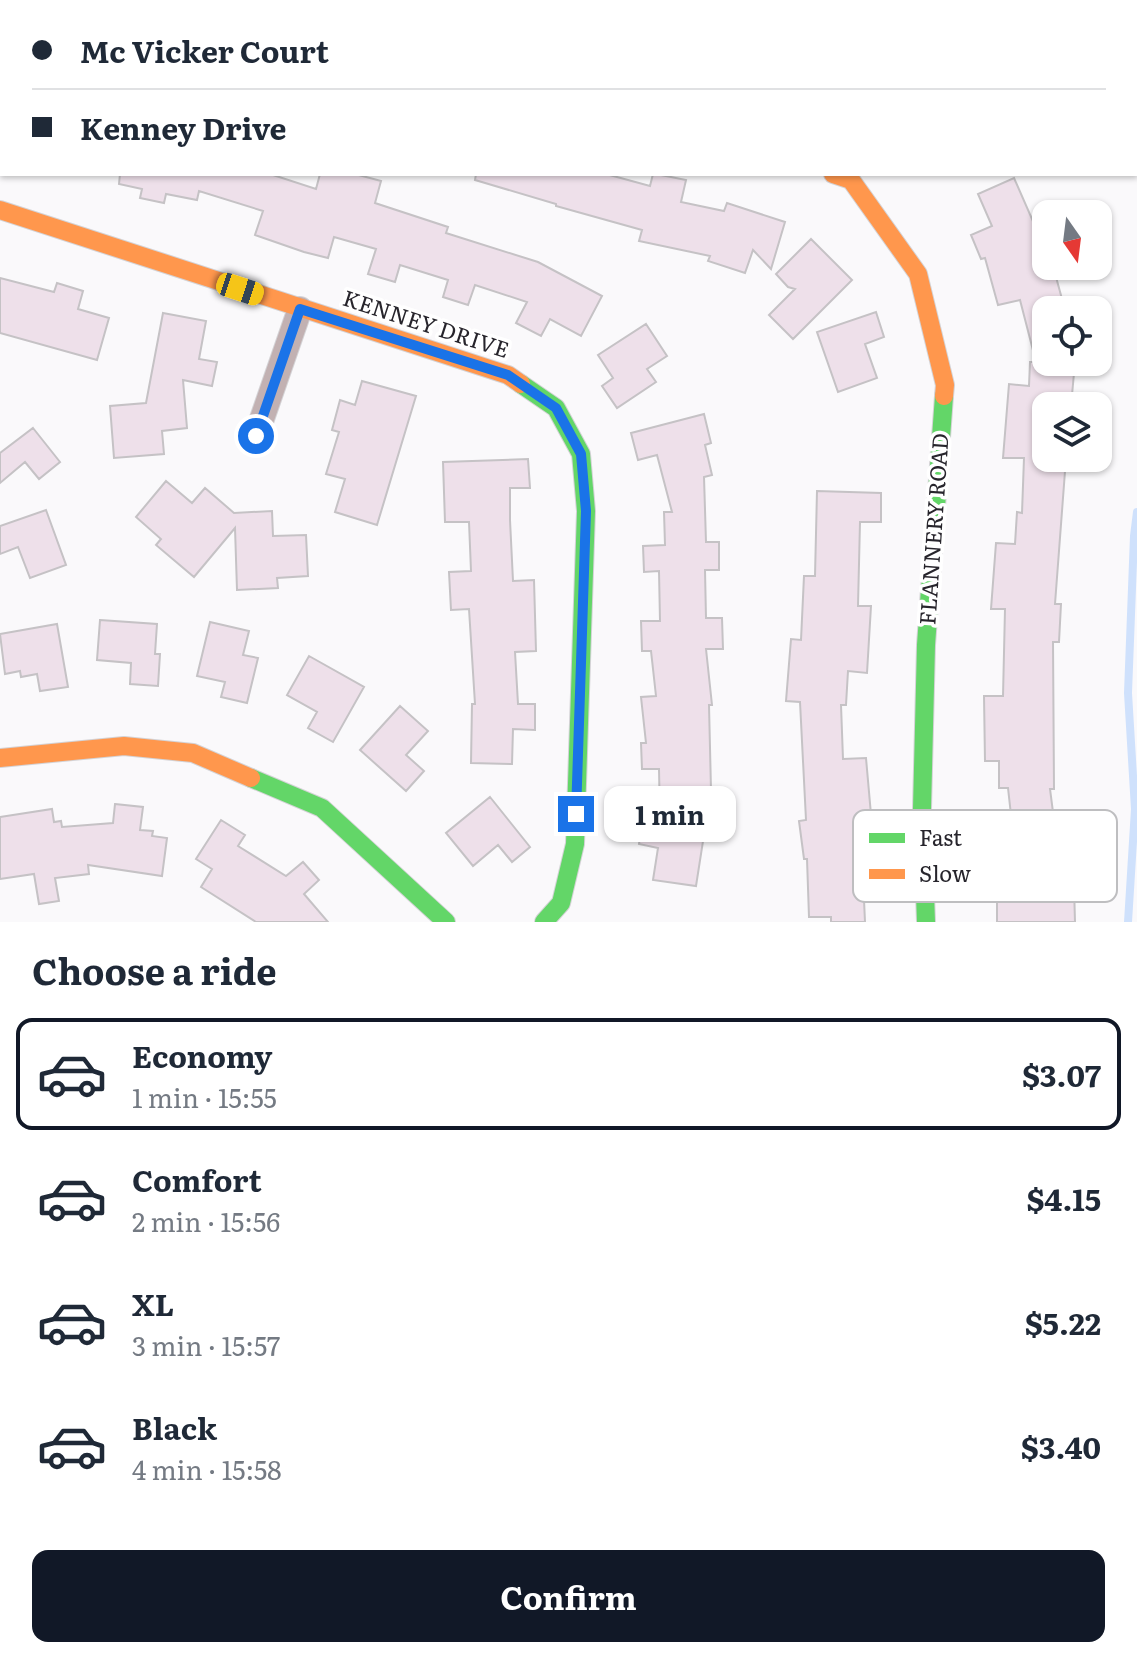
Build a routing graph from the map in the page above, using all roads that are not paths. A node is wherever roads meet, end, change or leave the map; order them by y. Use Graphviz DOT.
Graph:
graph roads {
  1 [pos="839,176"];
  2 [pos="0,210"];
  3 [pos="300,309"];
  4 [pos="256,436"];
  5 [pos="0,758"];
  6 [pos="922,810"];
  7 [pos="925,902"];
  8 [pos="446,922"];
  9 [pos="544,922"];
  10 [pos="926,922"];
  1 -- 6 [label="street, FLANNERY ROAD"];
  2 -- 3 [label="street, KENNEY DRIVE"];
  3 -- 4 [label="street"];
  3 -- 9 [label="street, KENNEY DRIVE"];
  5 -- 8 [label="street"];
  7 -- 10 [label="street, FLANNERY ROAD"];
}
